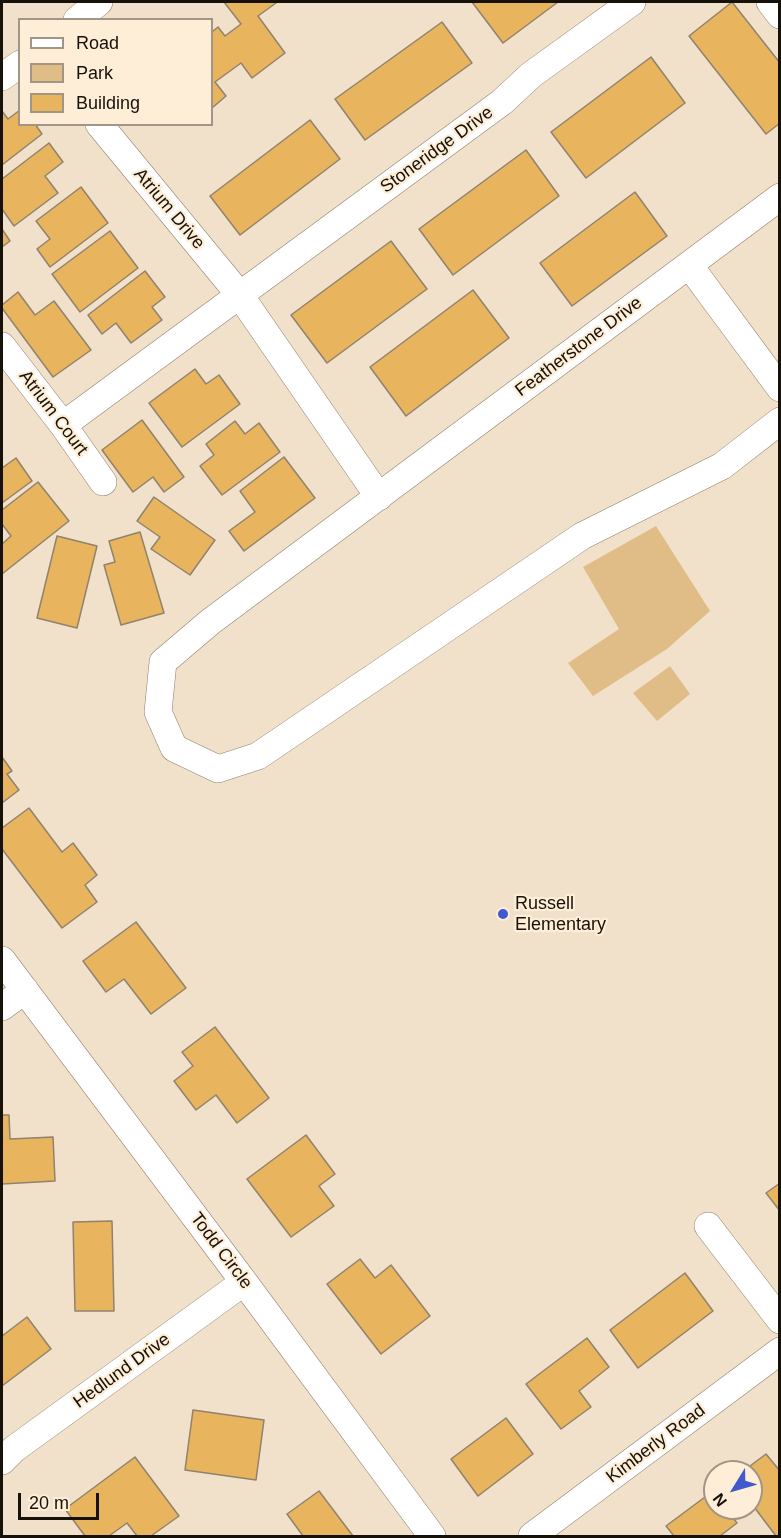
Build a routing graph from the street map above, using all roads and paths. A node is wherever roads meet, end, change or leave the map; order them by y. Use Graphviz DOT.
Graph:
graph roads {
  1 [pos="99,2"];
  2 [pos="632,2"];
  3 [pos="770,2"];
  4 [pos="780,15"];
  5 [pos="79,18"];
  6 [pos="18,65"];
  7 [pos="2,77"];
  8 [pos="101,126"];
  9 [pos="780,197"];
  10 [pos="689,265"];
  11 [pos="239,294"];
  12 [pos="2,346"];
  13 [pos="780,388"];
  14 [pos="780,421"];
  15 [pos="63,425"];
  16 [pos="104,482"];
  17 [pos="379,497"];
  18 [pos="2,960"];
  19 [pos="25,990"];
  20 [pos="2,1007"];
  21 [pos="708,1227"];
  22 [pos="244,1282"];
  23 [pos="780,1320"];
  24 [pos="780,1351"];
  25 [pos="2,1461"];
  26 [pos="432,1536"];
  27 [pos="532,1536"];
  1 -- 5 [label="street"];
  2 -- 11 [label="street, Stoneridge Drive"];
  3 -- 4 [label="street"];
  6 -- 7 [label="street"];
  8 -- 11 [label="street, Atrium Drive"];
  9 -- 10 [label="street, Featherstone Drive"];
  10 -- 13 [label="street"];
  10 -- 17 [label="street, Featherstone Drive"];
  11 -- 15 [label="street, Stoneridge Drive"];
  11 -- 17 [label="street"];
  12 -- 15 [label="street, Atrium Court"];
  14 -- 17 [label="street, Featherstone Drive"];
  15 -- 16 [label="street, Atrium Court"];
  18 -- 19 [label="street, Todd Circle"];
  19 -- 20 [label="street"];
  19 -- 22 [label="street, Todd Circle"];
  21 -- 23 [label="street"];
  22 -- 25 [label="street, Hedlund Drive"];
  22 -- 26 [label="street, Todd Circle"];
  24 -- 27 [label="street, Kimberly Road"];
}
